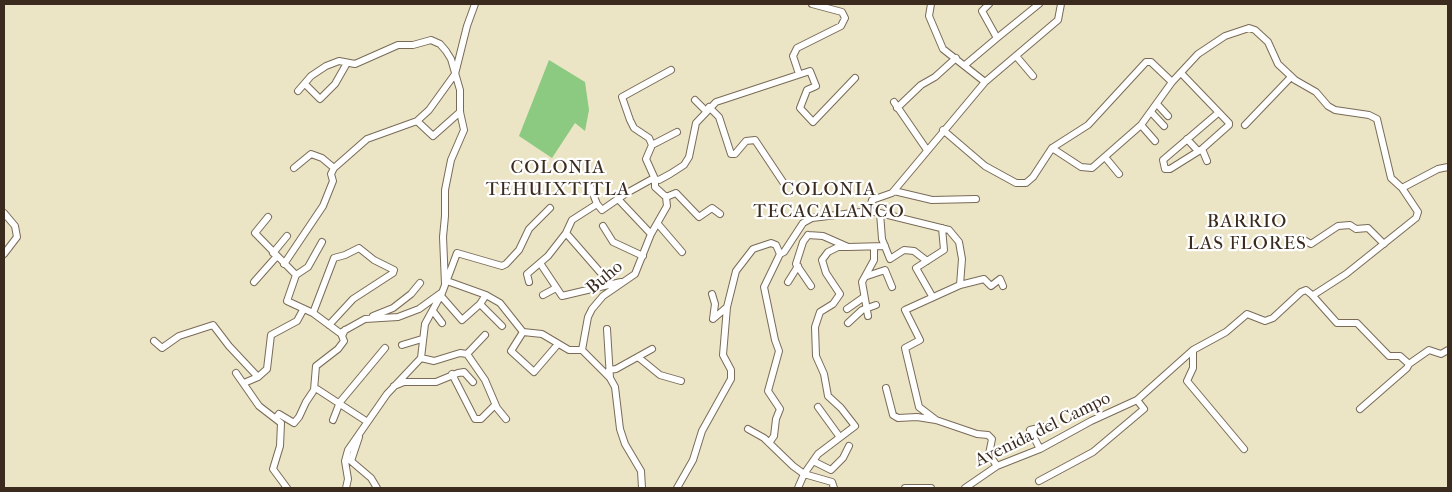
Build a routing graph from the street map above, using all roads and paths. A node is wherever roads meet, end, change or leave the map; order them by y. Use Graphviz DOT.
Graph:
graph roads {
  1 [pos="475,4"];
  2 [pos="812,4"];
  3 [pos="931,4"];
  4 [pos="989,4"];
  5 [pos="1038,4"];
  6 [pos="1060,5"];
  7 [pos="997,38"];
  8 [pos="1016,56"];
  9 [pos="956,58"];
  10 [pos="347,63"];
  11 [pos="965,65"];
  12 [pos="671,70"];
  13 [pos="1181,73"];
  14 [pos="455,74"];
  15 [pos="799,74"];
  16 [pos="1033,76"];
  17 [pos="1292,77"];
  18 [pos="855,78"];
  19 [pos="985,82"];
  20 [pos="1172,82"];
  21 [pos="304,84"];
  22 [pos="298,91"];
  23 [pos="695,100"];
  24 [pos="1156,104"];
  25 [pos="707,109"];
  26 [pos="460,112"];
  27 [pos="1151,112"];
  28 [pos="1218,112"];
  29 [pos="1168,116"];
  30 [pos="417,121"];
  31 [pos="1141,125"];
  32 [pos="1245,125"];
  33 [pos="1164,126"];
  34 [pos="943,130"];
  35 [pos="677,132"];
  36 [pos="1187,139"];
  37 [pos="1155,142"];
  38 [pos="652,145"];
  39 [pos="1052,148"];
  40 [pos="927,150"];
  41 [pos="1200,150"];
  42 [pos="1105,157"];
  43 [pos="1207,161"];
  44 [pos="1448,167"];
  45 [pos="294,168"];
  46 [pos="334,168"];
  47 [pos="1119,174"];
  48 [pos="655,179"];
  49 [pos="783,182"];
  50 [pos="590,186"];
  51 [pos="1402,188"];
  52 [pos="894,191"];
  53 [pos="666,197"];
  54 [pos="618,199"];
  55 [pos="976,199"];
  56 [pos="597,204"];
  57 [pos="550,208"];
  58 [pos="869,211"];
  59 [pos="4,213"];
  60 [pos="880,213"];
  61 [pos="720,214"];
  62 [pos="268,217"];
  63 [pos="807,220"];
  64 [pos="658,224"];
  65 [pos="603,226"];
  66 [pos="942,228"];
  67 [pos="566,233"];
  68 [pos="651,234"];
  69 [pos="808,235"];
  70 [pos="287,236"];
  71 [pos="1304,240"];
  72 [pos="322,242"];
  73 [pos="1384,244"];
  74 [pos="885,246"];
  75 [pos="848,247"];
  76 [pos="874,247"];
  77 [pos="682,252"];
  78 [pos="4,254"];
  79 [pos="275,254"];
  80 [pos="780,254"];
  81 [pos="643,256"];
  82 [pos="927,261"];
  83 [pos="540,263"];
  84 [pos="284,264"];
  85 [pos="798,266"];
  86 [pos="600,272"];
  87 [pos="296,275"];
  88 [pos="867,276"];
  89 [pos="627,280"];
  90 [pos="254,282"];
  91 [pos="446,282"];
  92 [pos="529,282"];
  93 [pos="788,282"];
  94 [pos="420,283"];
  95 [pos="960,285"];
  96 [pos="811,286"];
  97 [pos="1003,286"];
  98 [pos="892,287"];
  99 [pos="556,288"];
  100 [pos="441,294"];
  101 [pos="712,294"];
  102 [pos="486,295"];
  103 [pos="543,295"];
  104 [pos="1312,295"];
  105 [pos="932,296"];
  106 [pos="864,297"];
  107 [pos="480,304"];
  108 [pos="876,305"];
  109 [pos="727,307"];
  110 [pos="866,307"];
  111 [pos="847,309"];
  112 [pos="303,310"];
  113 [pos="433,311"];
  114 [pos="313,313"];
  115 [pos="868,316"];
  116 [pos="365,319"];
  117 [pos="442,323"];
  118 [pos="848,323"];
  119 [pos="328,325"];
  120 [pos="502,326"];
  121 [pos="607,329"];
  122 [pos="345,330"];
  123 [pos="523,332"];
  124 [pos="485,335"];
  125 [pos="422,340"];
  126 [pos="154,341"];
  127 [pos="558,344"];
  128 [pos="402,345"];
  129 [pos="384,348"];
  130 [pos="652,349"];
  131 [pos="582,350"];
  132 [pos="1193,350"];
  133 [pos="1448,350"];
  134 [pos="467,354"];
  135 [pos="638,357"];
  136 [pos="421,358"];
  137 [pos="1409,364"];
  138 [pos="609,370"];
  139 [pos="236,373"];
  140 [pos="452,374"];
  141 [pos="258,378"];
  142 [pos="610,378"];
  143 [pos="680,381"];
  144 [pos="473,382"];
  145 [pos="244,383"];
  146 [pos="393,386"];
  147 [pos="886,388"];
  148 [pos="317,390"];
  149 [pos="1137,400"];
  150 [pos="340,402"];
  151 [pos="496,405"];
  152 [pos="818,407"];
  153 [pos="1360,409"];
  154 [pos="277,418"];
  155 [pos="506,419"];
  156 [pos="332,420"];
  157 [pos="936,420"];
  158 [pos="365,423"];
  159 [pos="1043,427"];
  160 [pos="748,429"];
  161 [pos="839,436"];
  162 [pos="769,443"];
  163 [pos="849,446"];
  164 [pos="1040,449"];
  165 [pos="1244,449"];
  166 [pos="813,461"];
  167 [pos="996,466"];
  168 [pos="804,474"];
  169 [pos="1039,481"];
  170 [pos="287,488"];
  171 [pos="346,488"];
  172 [pos="377,488"];
  173 [pos="642,488"];
  174 [pos="677,488"];
  175 [pos="798,488"];
  176 [pos="834,488"];
  177 [pos="905,488"];
  178 [pos="931,488"];
  179 [pos="964,488"];
  1 -- 14 [label="street"];
  2 -- 15 [label="street"];
  3 -- 9 [label="street"];
  4 -- 7 [label="street"];
  5 -- 7 [label="street"];
  6 -- 8 [label="street"];
  7 -- 11 [label="street"];
  8 -- 16 [label="street"];
  8 -- 19 [label="street"];
  9 -- 11 [label="street"];
  9 -- 40 [label="street"];
  10 -- 14 [label="street"];
  10 -- 21 [label="street"];
  10 -- 21 [label="street"];
  11 -- 19 [label="street"];
  12 -- 38 [label="street"];
  13 -- 17 [label="street"];
  13 -- 20 [label="street"];
  13 -- 28 [label="street"];
  14 -- 26 [label="street"];
  14 -- 30 [label="street"];
  15 -- 18 [label="street"];
  15 -- 25 [label="street"];
  17 -- 32 [label="street"];
  17 -- 51 [label="street"];
  19 -- 34 [label="street"];
  20 -- 24 [label="street"];
  20 -- 39 [label="street"];
  21 -- 22 [label="street"];
  23 -- 25 [label="street"];
  24 -- 27 [label="street"];
  24 -- 29 [label="street"];
  25 -- 48 [label="street"];
  25 -- 49 [label="street"];
  26 -- 30 [label="street"];
  26 -- 91 [label="street"];
  27 -- 31 [label="street"];
  27 -- 33 [label="street"];
  28 -- 36 [label="street"];
  28 -- 41 [label="street"];
  30 -- 46 [label="street"];
  31 -- 37 [label="street"];
  31 -- 42 [label="street"];
  34 -- 39 [label="street"];
  34 -- 40 [label="street"];
  35 -- 38 [label="street"];
  36 -- 41 [label="street"];
  36 -- 41 [label="street"];
  38 -- 48 [label="street"];
  39 -- 42 [label="street"];
  40 -- 52 [label="street"];
  41 -- 43 [label="street"];
  42 -- 47 [label="street"];
  44 -- 51 [label="street"];
  45 -- 46 [label="street"];
  46 -- 84 [label="street"];
  48 -- 53 [label="street"];
  48 -- 54 [label="street"];
  50 -- 56 [label="street"];
  51 -- 73 [label="street"];
  52 -- 55 [label="street"];
  52 -- 58 [label="street"];
  53 -- 61 [label="street"];
  53 -- 64 [label="street, Buho"];
  54 -- 56 [label="street"];
  54 -- 68 [label="street"];
  56 -- 67 [label="street"];
  57 -- 91 [label="street"];
  58 -- 60 [label="street"];
  58 -- 63 [label="street"];
  59 -- 78 [label="street"];
  60 -- 66 [label="street"];
  60 -- 74 [label="street"];
  62 -- 79 [label="street"];
  63 -- 69 [label="street"];
  63 -- 80 [label="street"];
  64 -- 68 [label="street, Buho"];
  64 -- 77 [label="street"];
  65 -- 81 [label="street"];
  66 -- 82 [label="street"];
  66 -- 95 [label="street"];
  67 -- 83 [label="street"];
  67 -- 86 [label="street"];
  68 -- 81 [label="street, Buho"];
  69 -- 75 [label="street"];
  69 -- 85 [label="street"];
  70 -- 79 [label="street"];
  71 -- 73 [label="street"];
  72 -- 87 [label="street"];
  73 -- 104 [label="street"];
  74 -- 76 [label="street"];
  74 -- 82 [label="street"];
  75 -- 76 [label="street"];
  75 -- 161 [label="street"];
  76 -- 88 [label="street"];
  79 -- 84 [label="street"];
  79 -- 90 [label="street"];
  80 -- 109 [label="street"];
  80 -- 162 [label="street"];
  81 -- 89 [label="street, Buho"];
  82 -- 105 [label="street"];
  83 -- 92 [label="street"];
  83 -- 99 [label="street"];
  84 -- 87 [label="street"];
  85 -- 93 [label="street"];
  85 -- 96 [label="street"];
  87 -- 112 [label="street"];
  88 -- 98 [label="street"];
  88 -- 106 [label="street"];
  89 -- 99 [label="street"];
  89 -- 131 [label="street, Buho"];
  91 -- 100 [label="street"];
  91 -- 102 [label="street"];
  94 -- 116 [label="street"];
  95 -- 97 [label="street"];
  95 -- 105 [label="street"];
  99 -- 103 [label="street"];
  100 -- 107 [label="street"];
  100 -- 113 [label="street"];
  100 -- 116 [label="street"];
  101 -- 109 [label="street"];
  102 -- 107 [label="street"];
  102 -- 123 [label="street"];
  104 -- 132 [label="street, Avenida del Campo"];
  104 -- 137 [label="street"];
  105 -- 157 [label="street"];
  106 -- 110 [label="street"];
  106 -- 111 [label="street"];
  107 -- 120 [label="street"];
  108 -- 110 [label="street"];
  109 -- 174 [label="street"];
  110 -- 115 [label="street"];
  110 -- 118 [label="street"];
  112 -- 114 [label="street"];
  112 -- 141 [label="street"];
  113 -- 117 [label="street"];
  113 -- 125 [label="street"];
  114 -- 119 [label="street"];
  114 -- 119 [label="street"];
  116 -- 122 [label="street"];
  119 -- 122 [label="street"];
  121 -- 138 [label="street"];
  122 -- 148 [label="street"];
  123 -- 127 [label="street"];
  123 -- 127 [label="street"];
  124 -- 134 [label="street"];
  125 -- 128 [label="street"];
  125 -- 136 [label="street"];
  126 -- 141 [label="street"];
  127 -- 131 [label="street"];
  129 -- 150 [label="street"];
  130 -- 135 [label="street"];
  131 -- 142 [label="street"];
  132 -- 149 [label="street, Avenida del Campo"];
  132 -- 165 [label="street"];
  133 -- 137 [label="street"];
  134 -- 136 [label="street"];
  134 -- 151 [label="street"];
  135 -- 138 [label="street"];
  135 -- 143 [label="street"];
  136 -- 146 [label="street"];
  137 -- 153 [label="street"];
  138 -- 142 [label="street"];
  139 -- 145 [label="street"];
  140 -- 144 [label="street"];
  140 -- 146 [label="street"];
  140 -- 151 [label="street"];
  141 -- 145 [label="street"];
  142 -- 173 [label="street"];
  145 -- 154 [label="street"];
  146 -- 158 [label="street"];
  147 -- 157 [label="street"];
  148 -- 150 [label="street"];
  148 -- 154 [label="street"];
  149 -- 164 [label="street, Avenida del Campo"];
  149 -- 169 [label="street"];
  150 -- 156 [label="street"];
  150 -- 158 [label="street"];
  151 -- 155 [label="street"];
  152 -- 161 [label="street"];
  154 -- 170 [label="street"];
  157 -- 167 [label="street"];
  158 -- 171 [label="street"];
  158 -- 172 [label="street"];
  159 -- 164 [label="street"];
  160 -- 162 [label="street"];
  161 -- 166 [label="street"];
  162 -- 168 [label="street"];
  163 -- 166 [label="street"];
  164 -- 167 [label="street, Avenida del Campo"];
  166 -- 168 [label="street"];
  167 -- 179 [label="street, Avenida del Campo"];
  168 -- 175 [label="street"];
  168 -- 176 [label="street"];
  177 -- 178 [label="street"];
}
